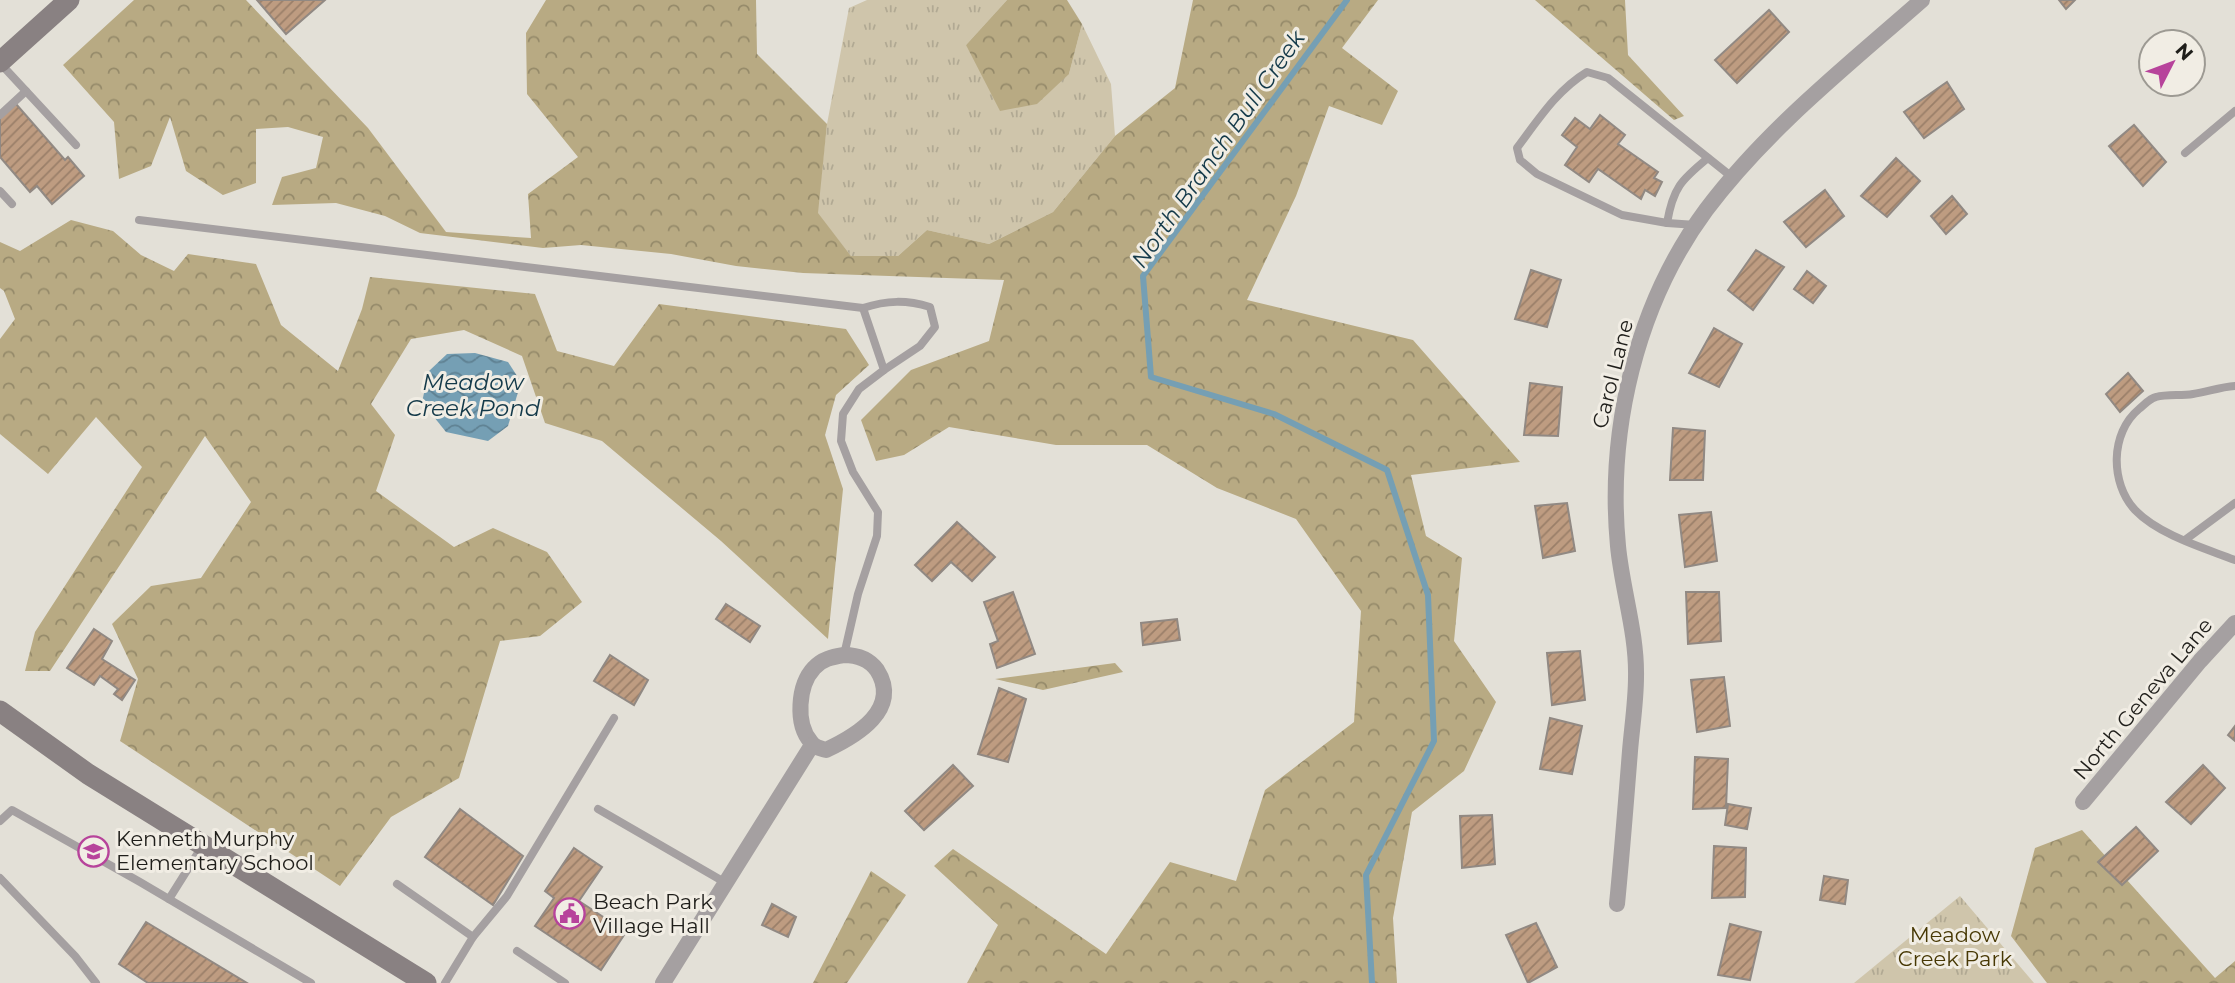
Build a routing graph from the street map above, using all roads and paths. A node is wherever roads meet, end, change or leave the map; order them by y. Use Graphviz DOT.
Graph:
graph roads {
  1 [pos="69,0"];
  2 [pos="1922,0"];
  3 [pos="0,62"];
  4 [pos="26,91"];
  5 [pos="2235,111"];
  6 [pos="0,115"];
  7 [pos="76,145"];
  8 [pos="2185,153"];
  9 [pos="1708,158"];
  10 [pos="1732,177"];
  11 [pos="0,191"];
  12 [pos="12,204"];
  13 [pos="139,220"];
  14 [pos="1667,223"];
  15 [pos="1696,225"];
  16 [pos="863,307"];
  17 [pos="884,370"];
  18 [pos="2235,386"];
  19 [pos="2235,503"];
  20 [pos="2185,540"];
  21 [pos="2235,560"];
  22 [pos="2235,624"];
  23 [pos="844,655"];
  24 [pos="0,711"];
  25 [pos="614,718"];
  26 [pos="812,745"];
  27 [pos="2083,802"];
  28 [pos="598,809"];
  29 [pos="0,821"];
  30 [pos="203,845"];
  31 [pos="0,878"];
  32 [pos="726,883"];
  33 [pos="397,884"];
  34 [pos="170,899"];
  35 [pos="1617,904"];
  36 [pos="473,937"];
  37 [pos="517,951"];
  38 [pos="96,983"];
  39 [pos="311,983"];
  40 [pos="426,983"];
  41 [pos="445,983"];
  42 [pos="565,983"];
  43 [pos="663,983"];
  1 -- 3 [label="main road"];
  2 -- 10 [label="street, Carol Lane"];
  3 -- 4 [label="lane"];
  4 -- 6 [label="lane"];
  4 -- 7 [label="lane"];
  5 -- 8 [label="lane"];
  9 -- 10 [label="lane"];
  9 -- 14 [label="lane"];
  9 -- 14 [label="lane"];
  10 -- 15 [label="street, Carol Lane"];
  11 -- 12 [label="lane"];
  13 -- 16 [label="lane"];
  14 -- 15 [label="lane"];
  15 -- 35 [label="street, Carol Lane"];
  16 -- 17 [label="lane"];
  16 -- 17 [label="lane"];
  17 -- 23 [label="lane"];
  18 -- 20 [label="lane"];
  19 -- 20 [label="lane"];
  20 -- 21 [label="lane"];
  22 -- 27 [label="street, North Geneva Lane"];
  23 -- 26 [label="street"];
  23 -- 26 [label="street"];
  24 -- 30 [label="main road"];
  25 -- 36 [label="lane"];
  26 -- 32 [label="street"];
  28 -- 32 [label="lane"];
  29 -- 34 [label="lane"];
  30 -- 34 [label="lane"];
  30 -- 40 [label="main road"];
  31 -- 38 [label="lane"];
  32 -- 43 [label="street"];
  33 -- 36 [label="lane"];
  34 -- 39 [label="lane"];
  36 -- 41 [label="lane"];
  37 -- 42 [label="lane"];
}
